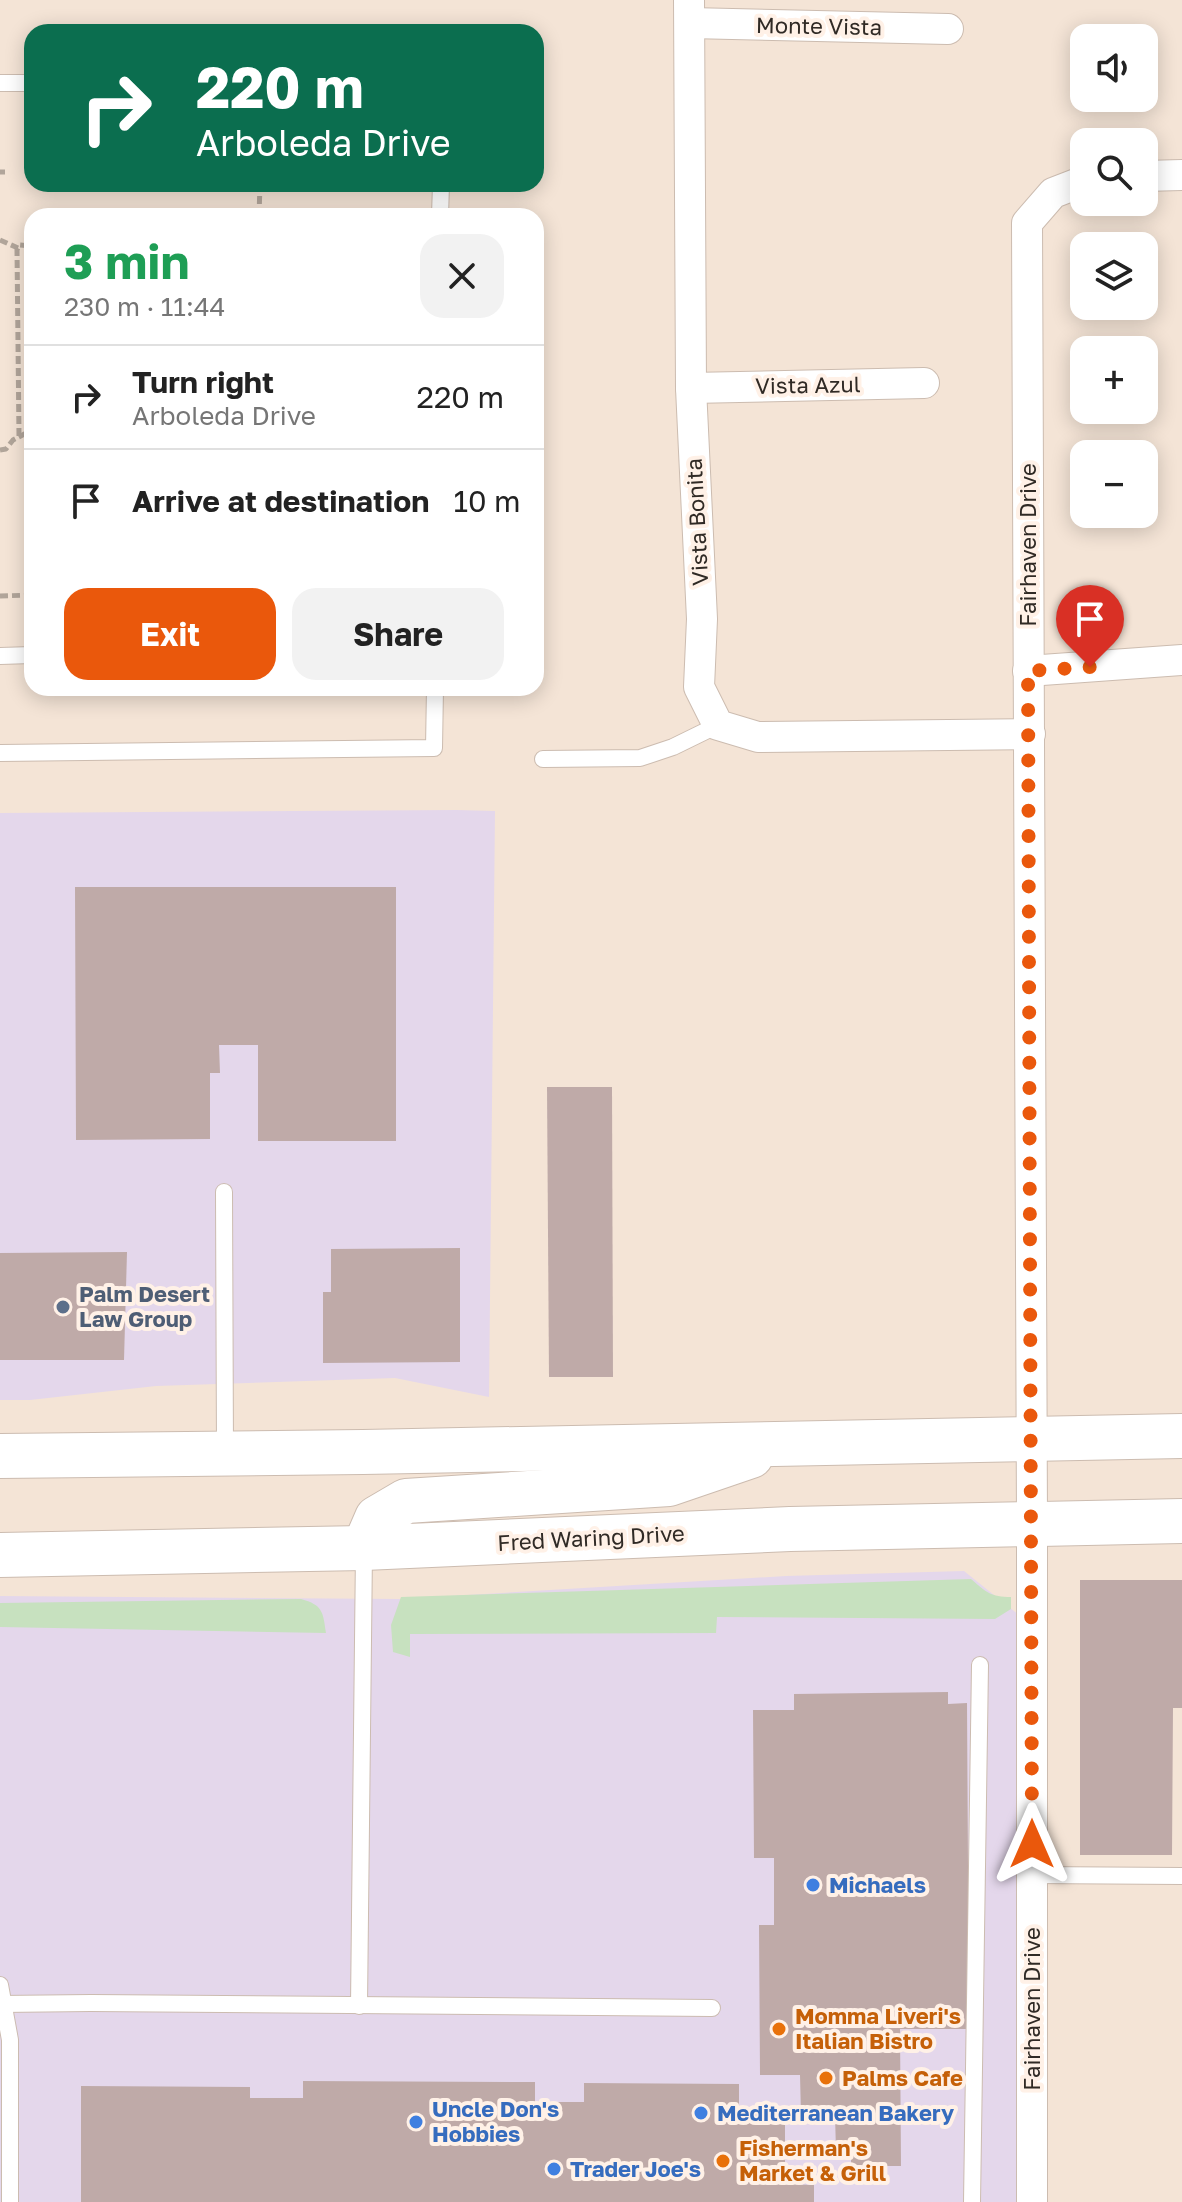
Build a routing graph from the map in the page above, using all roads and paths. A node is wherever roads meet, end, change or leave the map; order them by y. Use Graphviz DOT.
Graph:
graph roads {
  1 [pos="689,11"];
  2 [pos="948,29"];
  3 [pos="0,83"];
  4 [pos="24,83"];
  5 [pos="1182,175"];
  6 [pos="1158,176"];
  7 [pos="1070,186"];
  8 [pos="0,240"];
  9 [pos="24,245"];
  10 [pos="18,248"];
  11 [pos="924,383"];
  12 [pos="691,388"];
  13 [pos="24,434"];
  14 [pos="19,436"];
  15 [pos="0,450"];
  16 [pos="24,595"];
  17 [pos="0,596"];
  18 [pos="24,655"];
  19 [pos="0,656"];
  20 [pos="1182,660"];
  21 [pos="1028,671"];
  22 [pos="435,696"];
  23 [pos="718,725"];
  24 [pos="1030,734"];
  25 [pos="0,753"];
  26 [pos="543,759"];
  27 [pos="224,1192"];
  28 [pos="1182,1436"];
  29 [pos="1031,1438"];
  30 [pos="787,1443"];
  31 [pos="225,1453"];
  32 [pos="0,1456"];
  33 [pos="1182,1521"];
  34 [pos="1032,1523"];
  35 [pos="364,1548"];
  36 [pos="0,1555"];
  37 [pos="980,1665"];
  38 [pos="1032,1875"];
  39 [pos="1182,1876"];
  40 [pos="0,1985"];
  41 [pos="2,2004"];
  42 [pos="359,2006"];
  43 [pos="712,2008"];
  44 [pos="10,2202"];
  45 [pos="972,2202"];
  46 [pos="1032,2202"];
  1 -- 2 [label="street, Monte Vista"];
  1 -- 12 [label="street, Vista Bonita"];
  3 -- 4 [label="lane"];
  5 -- 6 [label="street"];
  7 -- 21 [label="street, Fairhaven Drive"];
  8 -- 10 [label="path"];
  9 -- 10 [label="path"];
  10 -- 14 [label="path"];
  11 -- 12 [label="street, Vista Azul"];
  12 -- 23 [label="street, Vista Bonita"];
  13 -- 14 [label="path"];
  14 -- 15 [label="path"];
  16 -- 17 [label="path"];
  18 -- 19 [label="lane"];
  20 -- 21 [label="street"];
  21 -- 24 [label="street, Fairhaven Drive"];
  22 -- 25 [label="lane"];
  23 -- 24 [label="street"];
  23 -- 26 [label="lane"];
  24 -- 29 [label="street, Fairhaven Drive"];
  27 -- 31 [label="lane"];
  28 -- 29 [label="main road"];
  29 -- 30 [label="main road"];
  29 -- 34 [label="street, Fairhaven Drive"];
  30 -- 31 [label="main road"];
  30 -- 35 [label="main road"];
  31 -- 32 [label="main road"];
  33 -- 34 [label="main road, Fred Waring Drive"];
  34 -- 35 [label="main road, Fred Waring Drive"];
  34 -- 38 [label="street, Fairhaven Drive"];
  35 -- 36 [label="main road, Fred Waring Drive"];
  35 -- 42 [label="lane"];
  37 -- 45 [label="lane"];
  38 -- 39 [label="lane"];
  38 -- 46 [label="street, Fairhaven Drive"];
  40 -- 41 [label="lane"];
  41 -- 42 [label="lane"];
  41 -- 44 [label="lane"];
  42 -- 43 [label="lane"];
}
